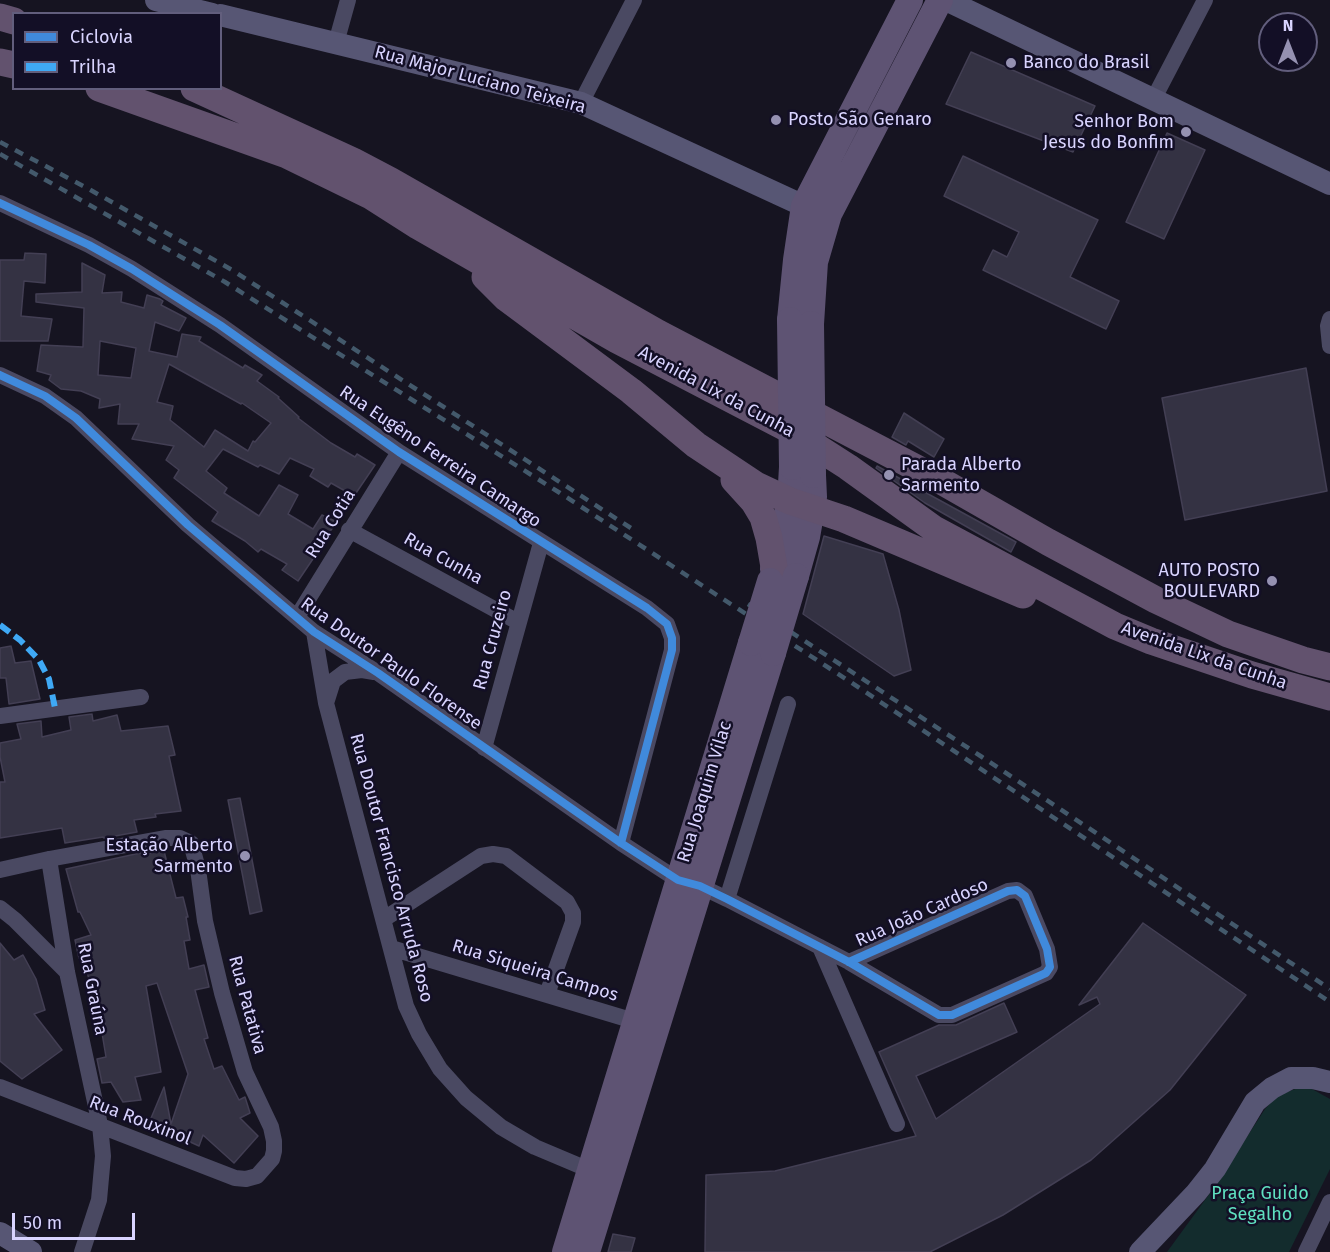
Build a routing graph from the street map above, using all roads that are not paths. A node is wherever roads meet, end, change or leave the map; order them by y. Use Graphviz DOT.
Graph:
graph roads {
  1 [pos="156,0"];
  2 [pos="348,0"];
  3 [pos="633,0"];
  4 [pos="910,0"];
  5 [pos="940,0"];
  6 [pos="946,0"];
  7 [pos="1205,0"];
  8 [pos="204,12"];
  9 [pos="222,15"];
  10 [pos="336,43"];
  11 [pos="105,90"];
  12 [pos="198,90"];
  13 [pos="1153,100"];
  14 [pos="581,103"];
  15 [pos="1330,184"];
  16 [pos="0,202"];
  17 [pos="804,206"];
  18 [pos="829,214"];
  19 [pos="451,245"];
  20 [pos="1330,319"];
  21 [pos="801,322"];
  22 [pos="1330,346"];
  23 [pos="0,375"];
  24 [pos="696,445"];
  25 [pos="399,452"];
  26 [pos="801,505"];
  27 [pos="349,530"];
  28 [pos="541,543"];
  29 [pos="780,574"];
  30 [pos="297,617"];
  31 [pos="518,622"];
  32 [pos="1115,626"];
  33 [pos="314,632"];
  34 [pos="1330,667"];
  35 [pos="378,673"];
  36 [pos="141,697"];
  37 [pos="1330,697"];
  38 [pos="326,703"];
  39 [pos="788,704"];
  40 [pos="0,716"];
  41 [pos="484,748"];
  42 [pos="621,843"];
  43 [pos="49,858"];
  44 [pos="0,870"];
  45 [pos="689,883"];
  46 [pos="727,899"];
  47 [pos="0,908"];
  48 [pos="384,919"];
  49 [pos="820,947"];
  50 [pos="391,948"];
  51 [pos="849,962"];
  52 [pos="67,972"];
  53 [pos="547,994"];
  54 [pos="634,1021"];
  55 [pos="1330,1082"];
  56 [pos="0,1087"];
  57 [pos="100,1125"];
  58 [pos="897,1125"];
  59 [pos="265,1168"];
  60 [pos="599,1175"];
  61 [pos="1330,1202"];
  62 [pos="0,1233"];
  63 [pos="31,1252"];
  64 [pos="82,1252"];
  65 [pos="565,1252"];
  66 [pos="587,1252"];
  67 [pos="1140,1252"];
  68 [pos="1306,1252"];
  1 -- 8 [label="main road"];
  2 -- 10 [label="street"];
  3 -- 14 [label="street"];
  4 -- 17 [label="main road"];
  5 -- 18 [label="main road"];
  6 -- 13 [label="main road"];
  7 -- 13 [label="street"];
  9 -- 10 [label="main road, Rua Major Luciano Teixeira"];
  10 -- 14 [label="main road, Rua Major Luciano Teixeira"];
  11 -- 19 [label="highway, Avenida Lix da Cunha"];
  12 -- 34 [label="highway, Avenida Lix da Cunha"];
  13 -- 15 [label="main road"];
  14 -- 17 [label="main road, Rua Major Luciano Teixeira"];
  16 -- 25 [label="street, Rua Eugêno Ferreira Camargo"];
  17 -- 18 [label="main road, Rua Major Luciano Teixeira"];
  17 -- 21 [label="main road"];
  18 -- 21 [label="main road"];
  19 -- 24 [label="highway"];
  19 -- 32 [label="highway, Avenida Lix da Cunha"];
  20 -- 22 [label="street"];
  21 -- 26 [label="main road, Rua Joaquim Vilac, bridge"];
  23 -- 30 [label="street, Rua Doutor Paulo Florense"];
  24 -- 26 [label="highway"];
  24 -- 29 [label="highway"];
  25 -- 27 [label="street, Rua Cotia"];
  25 -- 28 [label="street, Rua Eugêno Ferreira Camargo"];
  26 -- 29 [label="main road, Rua Joaquim Vilac"];
  26 -- 32 [label="highway"];
  27 -- 30 [label="street, Rua Cotia"];
  27 -- 31 [label="street, Rua Cunha"];
  28 -- 31 [label="street, Rua Cruzeiro"];
  28 -- 42 [label="street, Rua Eugêno Ferreira Camargo"];
  29 -- 45 [label="main road, Rua Joaquim Vilac, bridge"];
  30 -- 33 [label="street, Rua Doutor Paulo Florense"];
  31 -- 41 [label="street, Rua Cruzeiro"];
  32 -- 37 [label="highway, Avenida Lix da Cunha"];
  33 -- 35 [label="street, Rua Doutor Paulo Florense"];
  33 -- 38 [label="street, Rua Doutor Francisco Arruda Roso"];
  35 -- 38 [label="street"];
  35 -- 41 [label="street, Rua Doutor Paulo Florense"];
  36 -- 40 [label="street"];
  38 -- 48 [label="street, Rua Doutor Francisco Arruda Roso"];
  39 -- 46 [label="street"];
  41 -- 42 [label="street, Rua Doutor Paulo Florense"];
  42 -- 45 [label="street, Rua Doutor Paulo Florense"];
  43 -- 44 [label="street"];
  43 -- 52 [label="street, Rua Graúna"];
  43 -- 59 [label="street, Rua Patativa"];
  45 -- 46 [label="street, Rua João Cardoso"];
  45 -- 54 [label="main road, Rua Joaquim Vilac"];
  45 -- 60 [label="main road, Rua Joaquim Vilac"];
  46 -- 49 [label="street, Rua João Cardoso"];
  47 -- 52 [label="street"];
  48 -- 50 [label="street, Rua Doutor Francisco Arruda Roso"];
  48 -- 53 [label="street"];
  49 -- 51 [label="street, Rua João Cardoso"];
  49 -- 58 [label="street"];
  50 -- 53 [label="street, Rua Siqueira Campos"];
  50 -- 60 [label="street, Rua Doutor Francisco Arruda Roso"];
  51 -- 51 [label="street, Rua João Cardoso"];
  52 -- 57 [label="street, Rua Graúna"];
  53 -- 54 [label="street, Rua Siqueira Campos"];
  54 -- 60 [label="main road, Rua Joaquim Vilac"];
  55 -- 67 [label="main road"];
  56 -- 57 [label="street, Rua Rouxinol"];
  57 -- 59 [label="street, Rua Rouxinol"];
  57 -- 64 [label="street, Rua Graúna"];
  60 -- 65 [label="main road, Rua Joaquim Vilac"];
  60 -- 66 [label="main road, Rua Joaquim Vilac"];
  61 -- 68 [label="street"];
  62 -- 63 [label="main road"];
}
